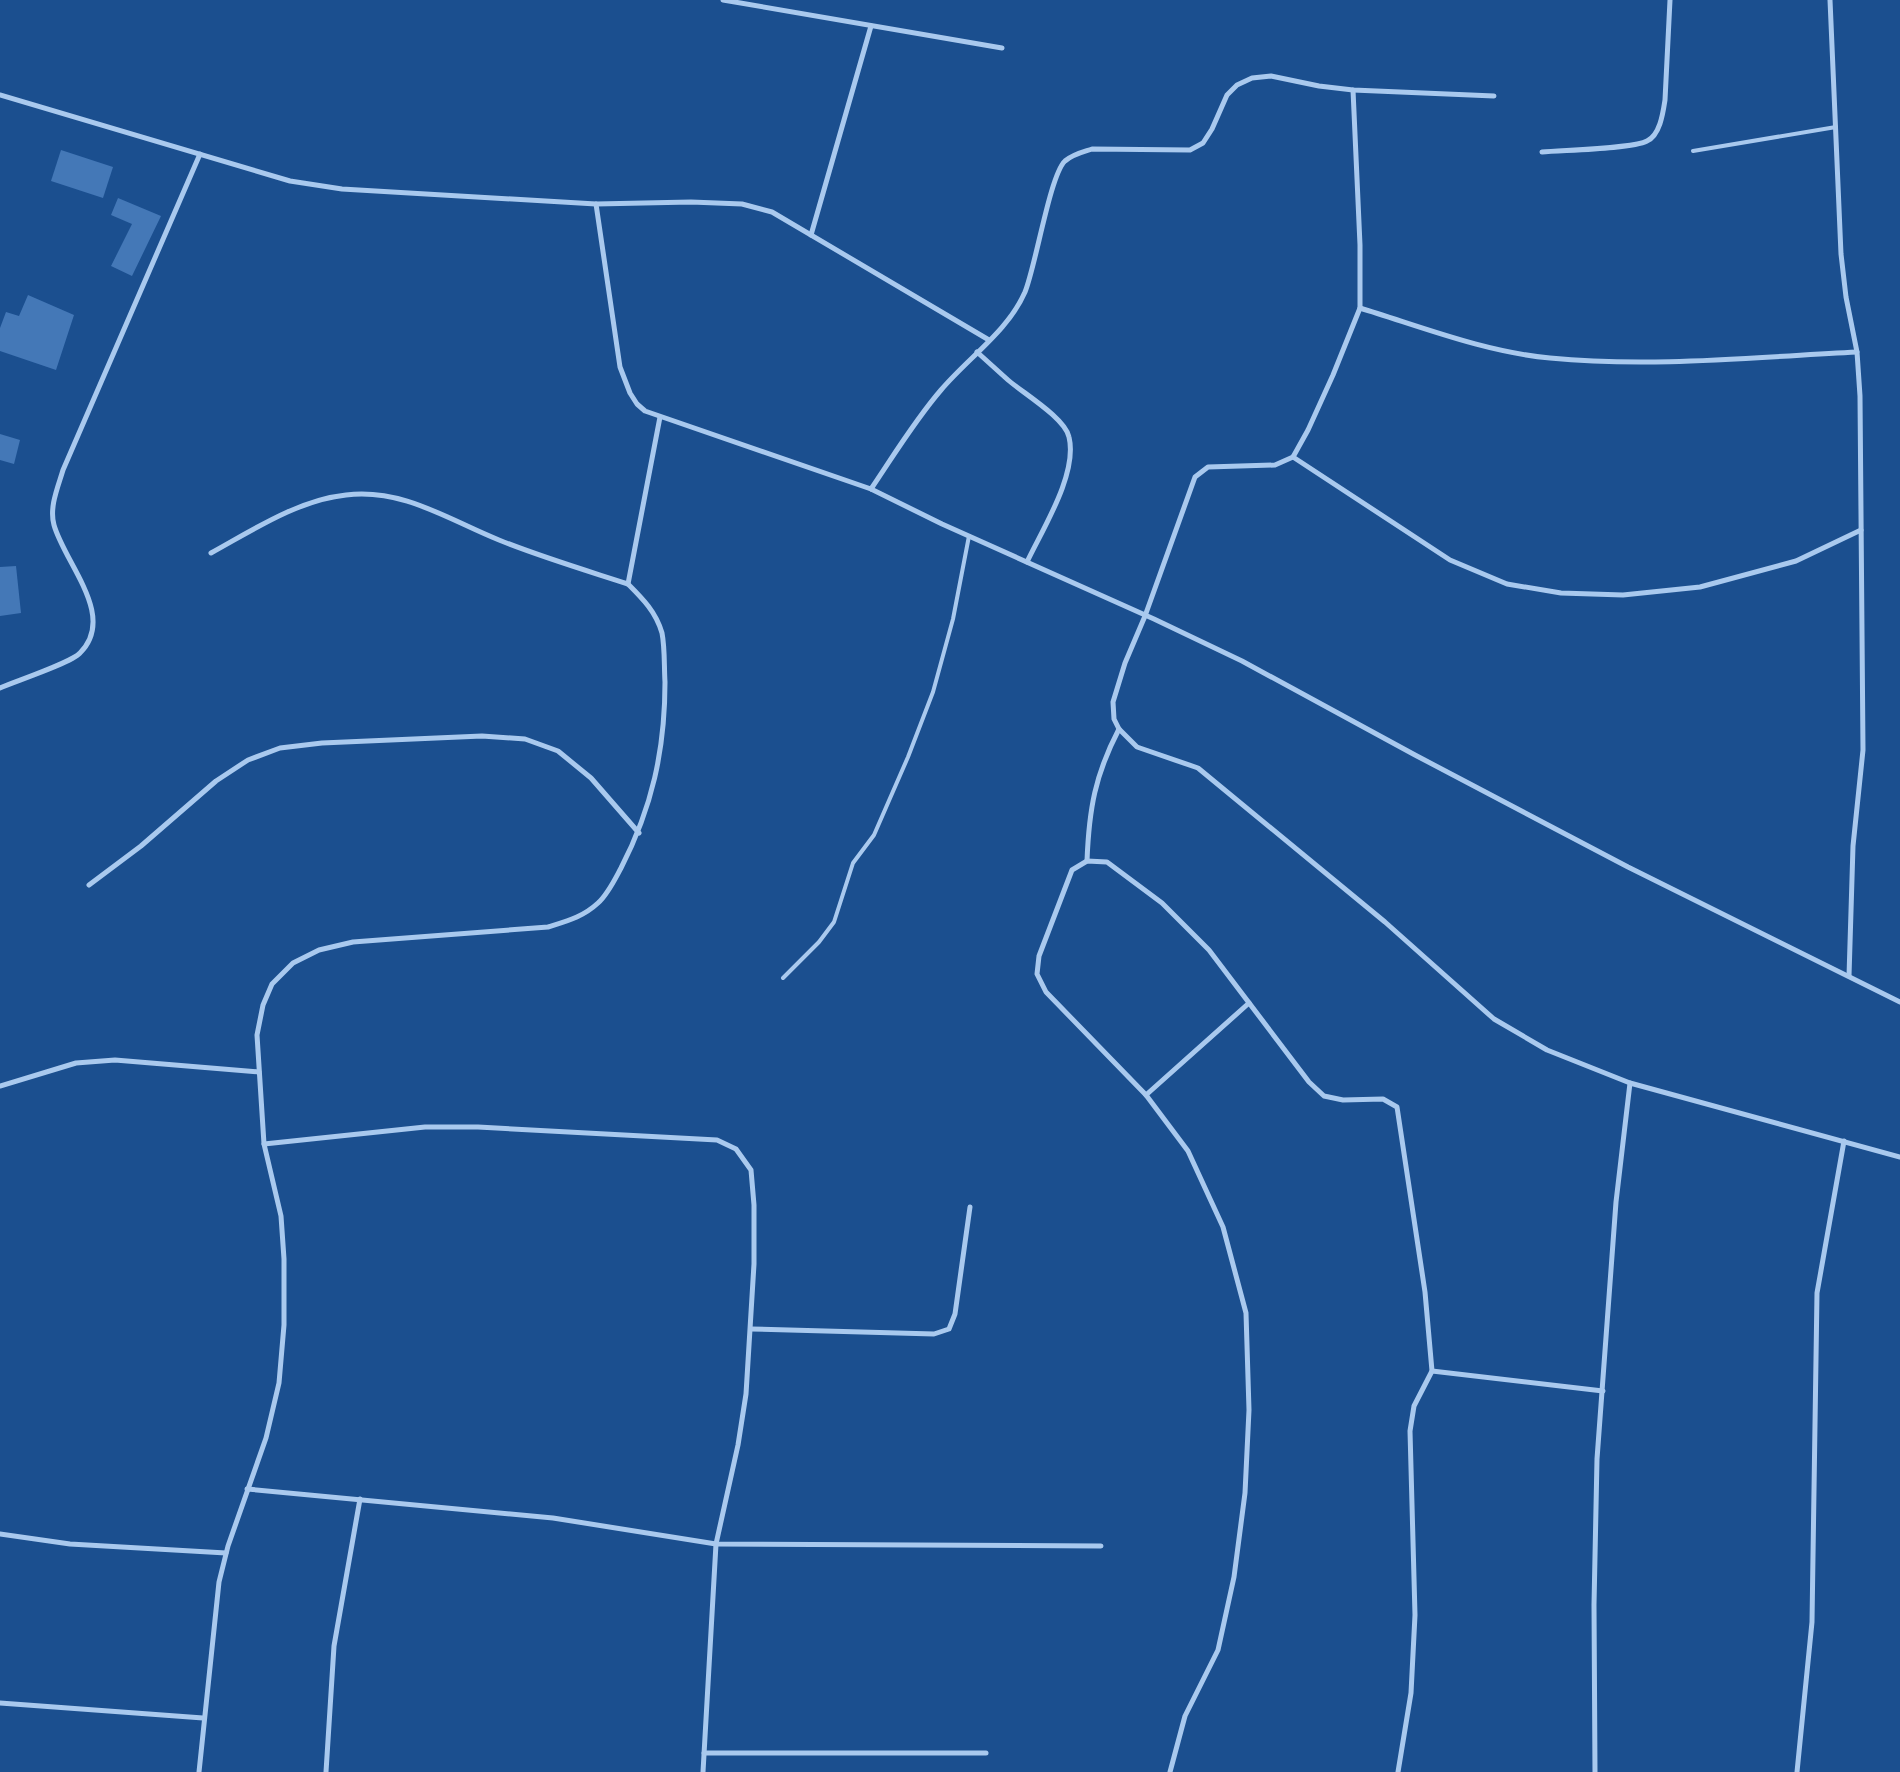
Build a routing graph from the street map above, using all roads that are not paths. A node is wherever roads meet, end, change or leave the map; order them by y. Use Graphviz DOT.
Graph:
graph roads {
  1 [pos="723,0"];
  2 [pos="1670,0"];
  3 [pos="1830,0"];
  4 [pos="871,26"];
  5 [pos="1002,48"];
  6 [pos="1353,90"];
  7 [pos="0,95"];
  8 [pos="1494,96"];
  9 [pos="1836,127"];
  10 [pos="1693,151"];
  11 [pos="1542,152"];
  12 [pos="200,154"];
  13 [pos="596,204"];
  14 [pos="811,235"];
  15 [pos="1360,308"];
  16 [pos="989,340"];
  17 [pos="977,352"];
  18 [pos="1857,352"];
  19 [pos="660,417"];
  20 [pos="1293,457"];
  21 [pos="871,489"];
  22 [pos="1861,530"];
  23 [pos="969,536"];
  24 [pos="211,553"];
  25 [pos="1027,562"];
  26 [pos="628,584"];
  27 [pos="1145,616"];
  28 [pos="0,688"];
  29 [pos="1119,729"];
  30 [pos="639,833"];
  31 [pos="1087,861"];
  32 [pos="89,885"];
  33 [pos="1849,976"];
  34 [pos="783,978"];
  35 [pos="1900,1002"];
  36 [pos="1248,1003"];
  37 [pos="259,1072"];
  38 [pos="1630,1083"];
  39 [pos="0,1086"];
  40 [pos="1146,1095"];
  41 [pos="1844,1141"];
  42 [pos="264,1144"];
  43 [pos="1900,1157"];
  44 [pos="970,1207"];
  45 [pos="751,1329"];
  46 [pos="1432,1371"];
  47 [pos="1602,1391"];
  48 [pos="247,1489"];
  49 [pos="360,1499"];
  50 [pos="0,1534"];
  51 [pos="716,1544"];
  52 [pos="1101,1546"];
  53 [pos="226,1553"];
  54 [pos="0,1703"];
  55 [pos="203,1718"];
  56 [pos="704,1753"];
  57 [pos="986,1753"];
  58 [pos="199,1772"];
  59 [pos="326,1772"];
  60 [pos="703,1772"];
  61 [pos="1170,1772"];
  62 [pos="1398,1772"];
  63 [pos="1595,1772"];
  64 [pos="1796,1772"];
  1 -- 4 [label="street"];
  2 -- 11 [label="street"];
  3 -- 9 [label="street"];
  4 -- 5 [label="street"];
  4 -- 14 [label="street"];
  6 -- 8 [label="street"];
  6 -- 15 [label="street"];
  6 -- 16 [label="street"];
  7 -- 12 [label="street"];
  9 -- 10 [label="lane"];
  9 -- 18 [label="street"];
  12 -- 13 [label="street"];
  12 -- 28 [label="street"];
  13 -- 14 [label="street"];
  13 -- 19 [label="street"];
  14 -- 16 [label="street"];
  15 -- 18 [label="street"];
  15 -- 20 [label="street"];
  16 -- 17 [label="street"];
  17 -- 21 [label="street"];
  17 -- 25 [label="street"];
  18 -- 22 [label="street"];
  19 -- 21 [label="street"];
  19 -- 26 [label="street"];
  20 -- 22 [label="street"];
  20 -- 27 [label="street"];
  21 -- 23 [label="street"];
  22 -- 33 [label="street"];
  23 -- 25 [label="street"];
  23 -- 34 [label="lane"];
  24 -- 26 [label="street"];
  25 -- 27 [label="street"];
  26 -- 30 [label="street"];
  27 -- 29 [label="street"];
  27 -- 33 [label="street"];
  29 -- 31 [label="street"];
  29 -- 38 [label="street"];
  30 -- 32 [label="street"];
  30 -- 37 [label="street"];
  31 -- 36 [label="street"];
  31 -- 40 [label="street"];
  33 -- 35 [label="street"];
  36 -- 40 [label="street"];
  36 -- 46 [label="street"];
  37 -- 39 [label="street"];
  37 -- 42 [label="street"];
  38 -- 41 [label="street"];
  38 -- 47 [label="street"];
  40 -- 61 [label="street"];
  41 -- 43 [label="street"];
  41 -- 64 [label="street"];
  42 -- 45 [label="street"];
  42 -- 48 [label="street"];
  44 -- 45 [label="street"];
  45 -- 51 [label="street"];
  46 -- 47 [label="street"];
  46 -- 62 [label="street"];
  47 -- 63 [label="street"];
  48 -- 49 [label="street"];
  48 -- 53 [label="street"];
  49 -- 51 [label="street"];
  49 -- 59 [label="street"];
  50 -- 53 [label="street"];
  51 -- 52 [label="street"];
  51 -- 56 [label="street"];
  53 -- 55 [label="street"];
  54 -- 55 [label="street"];
  55 -- 58 [label="street"];
  56 -- 57 [label="street"];
  56 -- 60 [label="street"];
}
